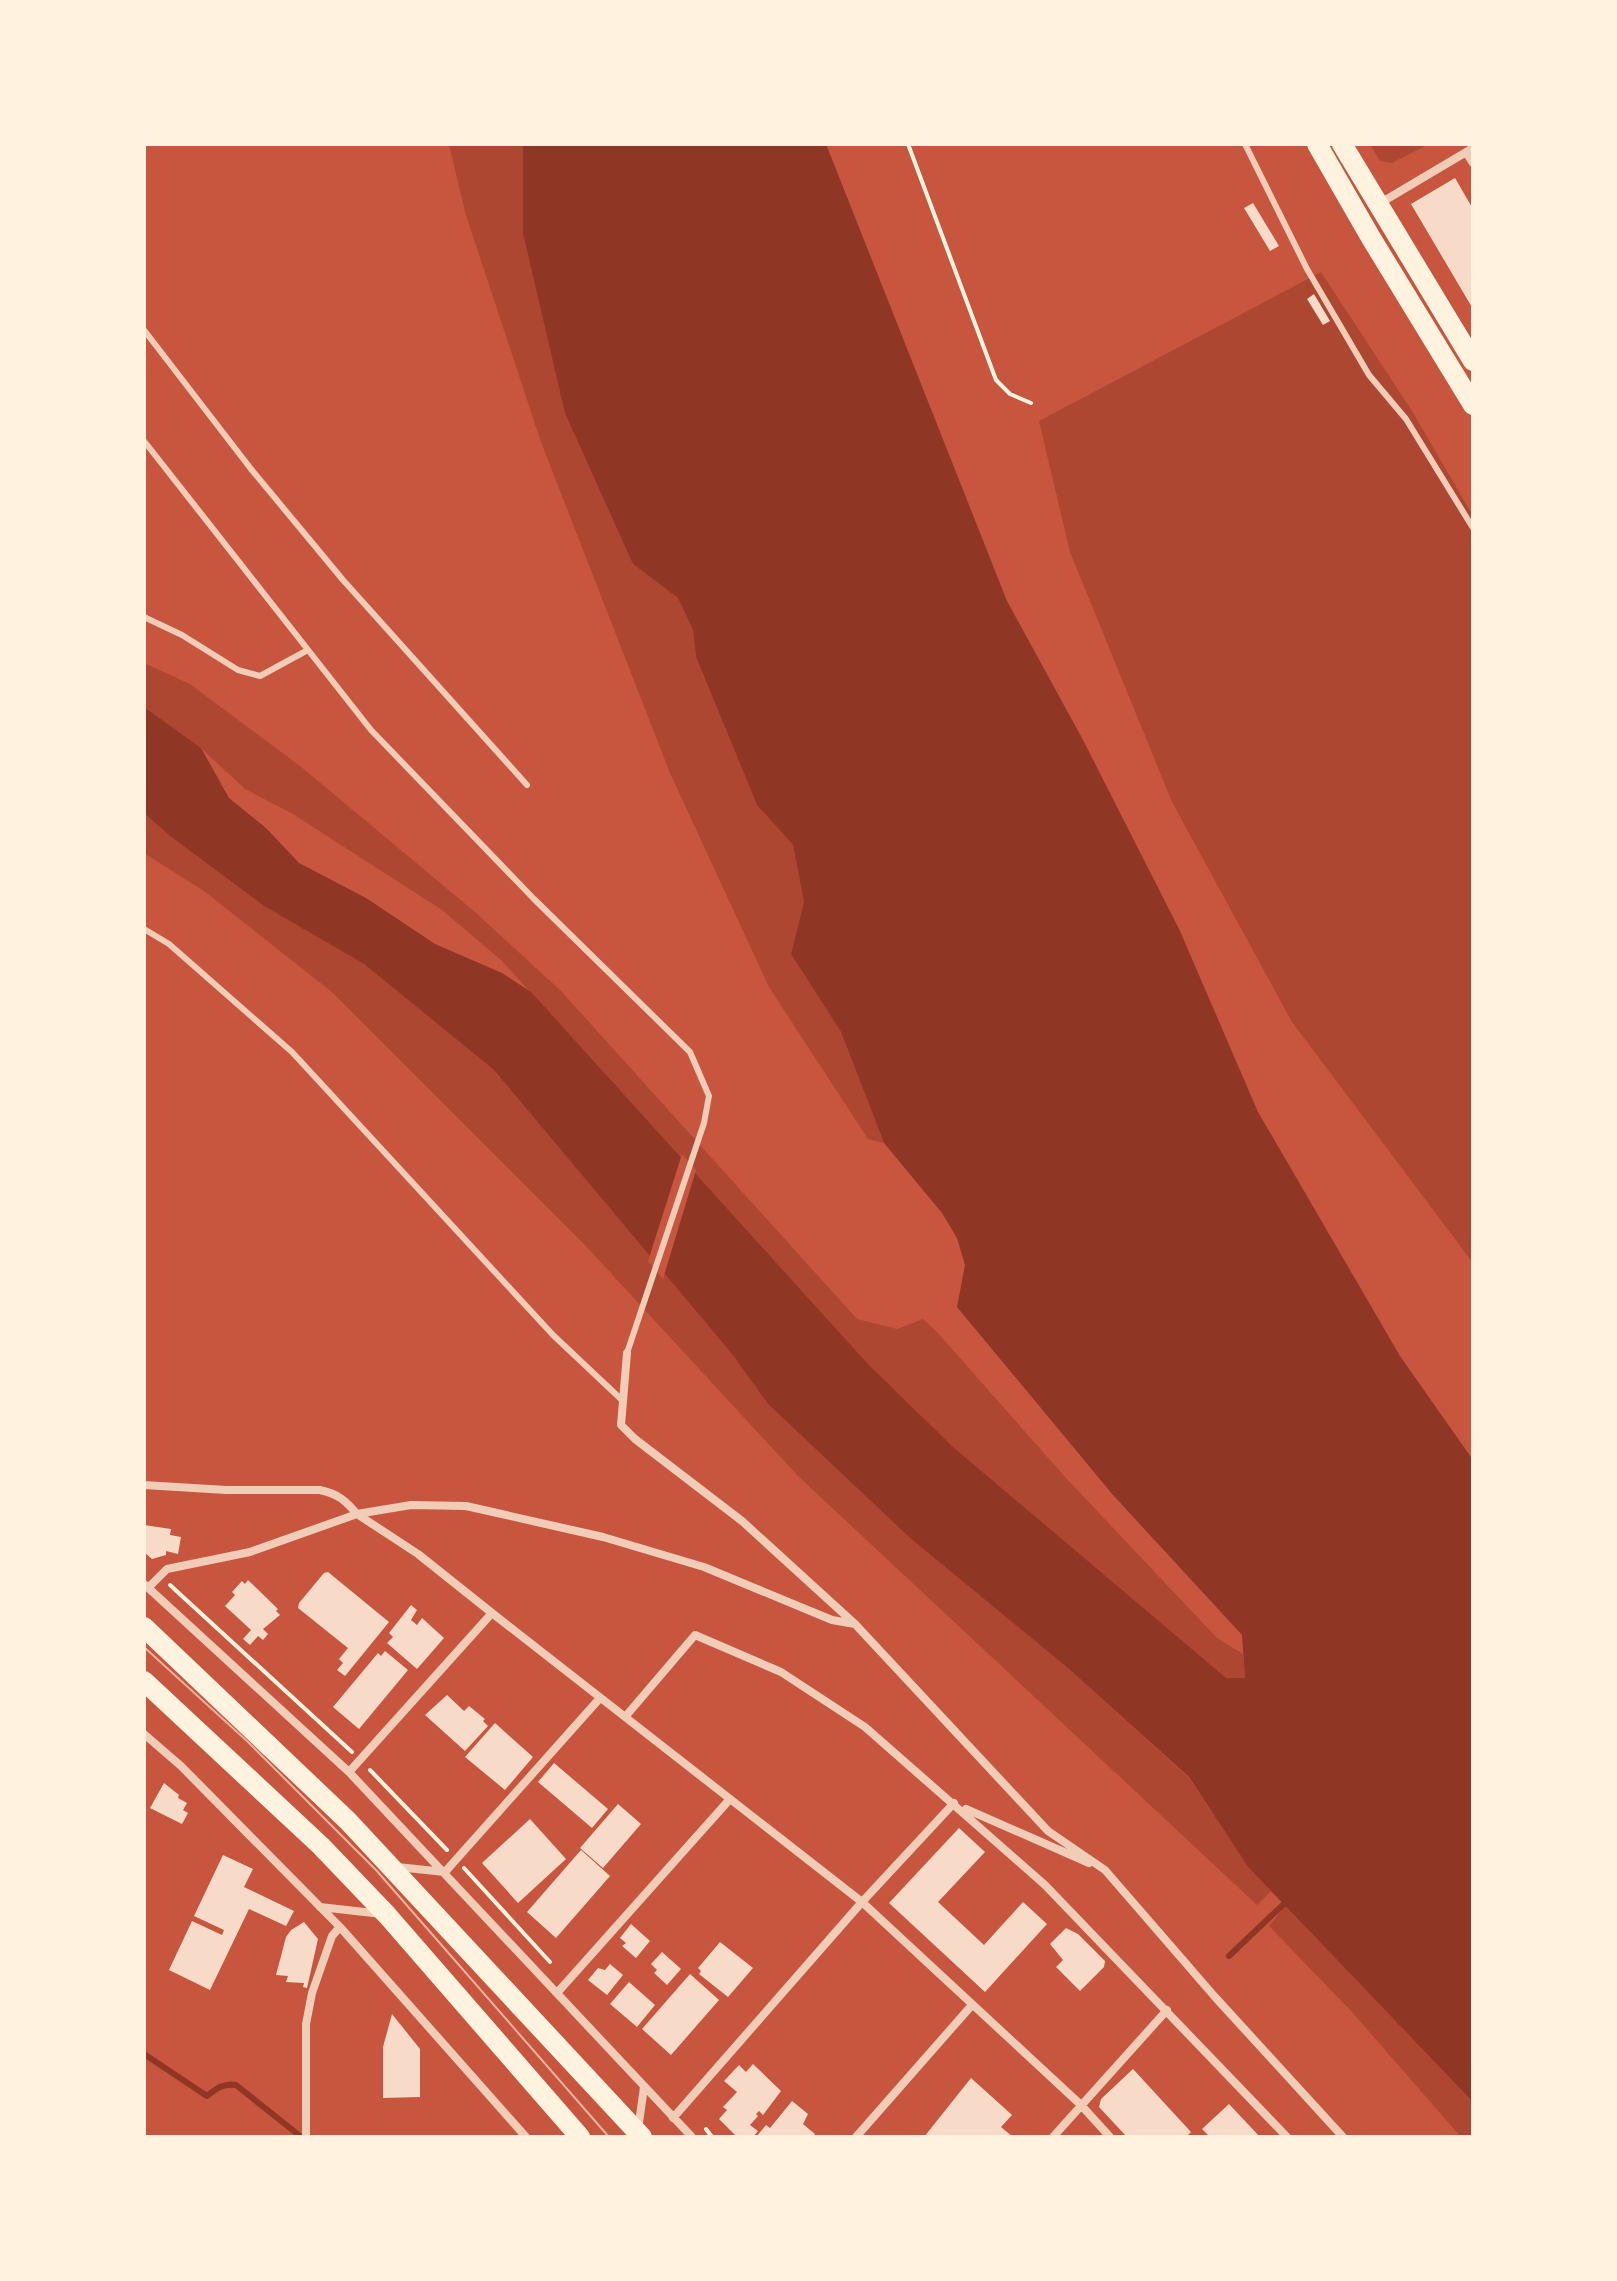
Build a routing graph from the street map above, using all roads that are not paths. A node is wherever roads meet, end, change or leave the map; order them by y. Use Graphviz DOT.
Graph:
graph roads {
  1 [pos="1245,144"];
  2 [pos="1317,144"];
  3 [pos="1342,144"];
  4 [pos="1470,150"];
  5 [pos="1473,163"];
  6 [pos="1377,205"];
  7 [pos="1359,216"];
  8 [pos="144,330"];
  9 [pos="1473,361"];
  10 [pos="1473,405"];
  11 [pos="144,441"];
  12 [pos="1473,528"];
  13 [pos="144,617"];
  14 [pos="306,651"];
  15 [pos="527,785"];
  16 [pos="144,929"];
  17 [pos="627,1353"];
  18 [pos="623,1401"];
  19 [pos="144,1485"];
  20 [pos="357,1514"];
  21 [pos="146,1586"];
  22 [pos="492,1613"];
  23 [pos="855,1624"];
  24 [pos="144,1627"];
  25 [pos="144,1681"];
  26 [pos="600,1698"];
  27 [pos="625,1717"];
  28 [pos="144,1734"];
  29 [pos="349,1772"];
  30 [pos="730,1799"];
  31 [pos="952,1802"];
  32 [pos="388,1865"];
  33 [pos="1105,1870"];
  34 [pos="445,1872"];
  35 [pos="862,1902"];
  36 [pos="320,1907"];
  37 [pos="387,1915"];
  38 [pos="340,1927"];
  39 [pos="557,1993"];
  40 [pos="972,2005"];
  41 [pos="1167,2010"];
  42 [pos="644,2087"];
  43 [pos="1081,2105"];
  44 [pos="673,2118"];
  45 [pos="640,2135"];
  46 [pos="306,2137"];
  47 [pos="526,2137"];
  48 [pos="580,2137"];
  49 [pos="692,2137"];
  50 [pos="856,2137"];
  51 [pos="1053,2137"];
  52 [pos="1110,2137"];
  53 [pos="1287,2137"];
  54 [pos="1343,2137"];
  1 -- 12 [label="lane"];
  2 -- 7 [label="main road"];
  3 -- 6 [label="main road"];
  4 -- 5 [label="street"];
  4 -- 6 [label="street"];
  6 -- 7 [label="street"];
  6 -- 9 [label="main road"];
  7 -- 10 [label="main road"];
  8 -- 15 [label="lane"];
  11 -- 14 [label="lane"];
  13 -- 14 [label="lane"];
  14 -- 17 [label="lane"];
  16 -- 18 [label="lane"];
  17 -- 18 [label="street"];
  18 -- 23 [label="street"];
  19 -- 20 [label="street"];
  20 -- 21 [label="street"];
  20 -- 22 [label="street"];
  20 -- 23 [label="street"];
  21 -- 29 [label="street"];
  22 -- 26 [label="street"];
  22 -- 29 [label="street"];
  23 -- 33 [label="street"];
  24 -- 32 [label="main road"];
  25 -- 37 [label="main road"];
  26 -- 27 [label="street"];
  26 -- 34 [label="street"];
  27 -- 30 [label="street"];
  27 -- 31 [label="street"];
  28 -- 36 [label="street"];
  29 -- 34 [label="street"];
  30 -- 35 [label="street"];
  30 -- 39 [label="street"];
  31 -- 33 [label="street"];
  31 -- 35 [label="street"];
  31 -- 41 [label="street"];
  32 -- 34 [label="street"];
  32 -- 45 [label="main road"];
  33 -- 54 [label="street"];
  34 -- 39 [label="street"];
  35 -- 40 [label="street"];
  35 -- 44 [label="street"];
  36 -- 37 [label="street"];
  36 -- 38 [label="street"];
  37 -- 48 [label="main road"];
  38 -- 46 [label="street"];
  38 -- 47 [label="street"];
  39 -- 42 [label="street"];
  40 -- 43 [label="street"];
  40 -- 50 [label="street"];
  41 -- 43 [label="street"];
  41 -- 53 [label="street"];
  42 -- 44 [label="street"];
  42 -- 45 [label="street"];
  43 -- 51 [label="street"];
  43 -- 52 [label="street"];
  44 -- 49 [label="street"];
}
